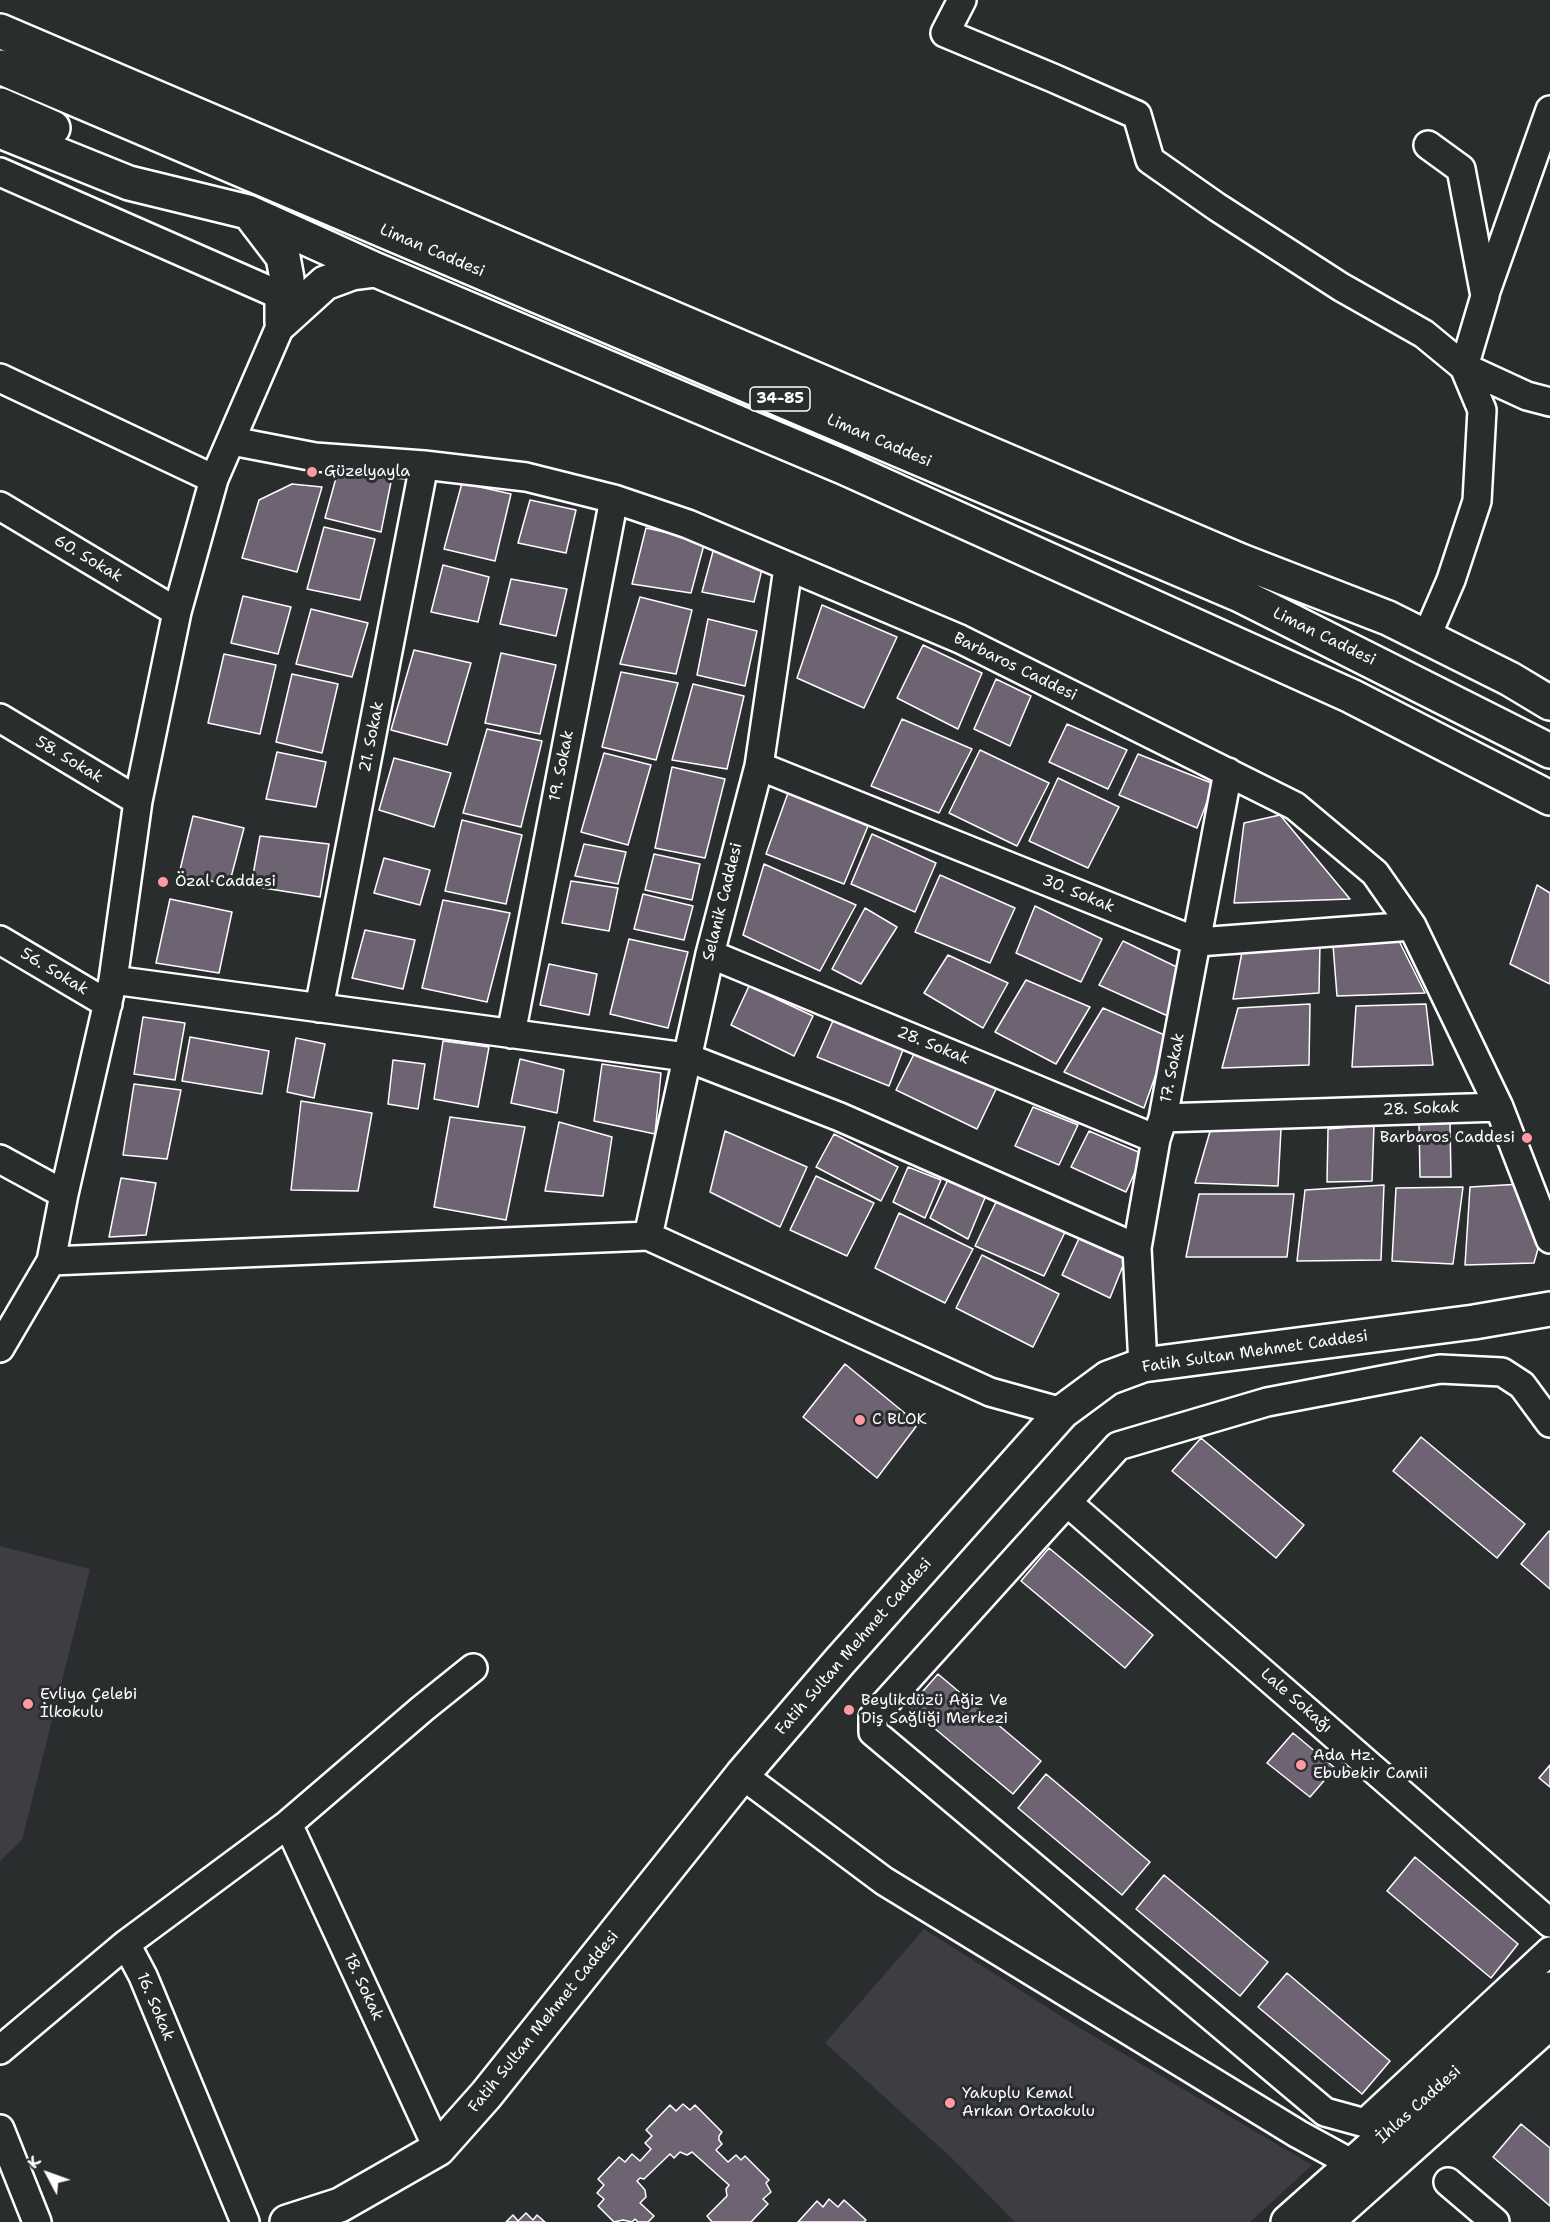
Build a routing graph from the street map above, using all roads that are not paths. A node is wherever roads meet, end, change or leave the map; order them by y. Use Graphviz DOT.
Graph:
graph roads {
  1 [pos="962,0"];
  2 [pos="0,31"];
  3 [pos="0,67"];
  4 [pos="0,105"];
  5 [pos="1550,110"];
  6 [pos="0,130"];
  7 [pos="1428,145"];
  8 [pos="0,172"];
  9 [pos="248,212"];
  10 [pos="376,270"];
  11 [pos="1485,296"];
  12 [pos="282,309"];
  13 [pos="1464,368"];
  14 [pos="0,378"];
  15 [pos="1550,402"];
  16 [pos="232,441"];
  17 [pos="424,465"];
  18 [pos="213,479"];
  19 [pos="614,499"];
  20 [pos="0,506"];
  21 [pos="788,568"];
  22 [pos="177,612"];
  23 [pos="1426,638"];
  24 [pos="1510,679"];
  25 [pos="1550,695"];
  26 [pos="1550,703"];
  27 [pos="0,718"];
  28 [pos="1550,751"];
  29 [pos="759,766"];
  30 [pos="1228,772"];
  31 [pos="1550,798"];
  32 [pos="138,801"];
  33 [pos="1412,926"];
  34 [pos="0,940"];
  35 [pos="1198,942"];
  36 [pos="710,954"];
  37 [pos="111,992"];
  38 [pos="319,1008"];
  39 [pos="511,1034"];
  40 [pos="686,1057"];
  41 [pos="1499,1107"];
  42 [pos="1160,1128"];
  43 [pos="0,1159"];
  44 [pos="64,1194"];
  45 [pos="648,1236"];
  46 [pos="1550,1239"];
  47 [pos="1137,1248"];
  48 [pos="51,1261"];
  49 [pos="1550,1309"];
  50 [pos="0,1348"];
  51 [pos="1143,1365"];
  52 [pos="1062,1412"];
  53 [pos="1550,1423"];
  54 [pos="1068,1503"];
  55 [pos="473,1668"];
  56 [pos="742,1775"];
  57 [pos="288,1824"];
  58 [pos="1550,1923"];
  59 [pos="126,1944"];
  60 [pos="1550,1951"];
  61 [pos="1550,1989"];
  62 [pos="1550,2022"];
  63 [pos="0,2050"];
  64 [pos="0,2129"];
  65 [pos="438,2149"];
  66 [pos="1353,2164"];
  67 [pos="1448,2182"];
  68 [pos="37,2222"];
  69 [pos="245,2222"];
  70 [pos="287,2222"];
  71 [pos="1288,2222"];
  72 [pos="1326,2222"];
  73 [pos="1495,2222"];
  1 -- 13 [label="street"];
  2 -- 23 [label="main road, Liman Caddesi / 34-85"];
  3 -- 28 [label="main road, Liman Caddesi / 34-85"];
  4 -- 9 [label="main road"];
  5 -- 11 [label="street"];
  6 -- 9 [label="main road"];
  7 -- 11 [label="street"];
  8 -- 12 [label="street"];
  9 -- 10 [label="main road"];
  9 -- 12 [label="main road"];
  10 -- 12 [label="main road"];
  10 -- 31 [label="main road"];
  11 -- 13 [label="street"];
  12 -- 16 [label="street"];
  13 -- 15 [label="street"];
  13 -- 23 [label="street"];
  14 -- 18 [label="street"];
  16 -- 17 [label="street, Barbaros Caddesi"];
  16 -- 18 [label="street"];
  17 -- 19 [label="street, Barbaros Caddesi"];
  17 -- 38 [label="street, 21. Sokak"];
  18 -- 22 [label="street"];
  19 -- 21 [label="street, Barbaros Caddesi"];
  19 -- 39 [label="street, 19. Sokak"];
  20 -- 22 [label="street, 60. Sokak"];
  21 -- 29 [label="street, Selanik Caddesi"];
  21 -- 30 [label="street, Barbaros Caddesi"];
  22 -- 32 [label="street"];
  23 -- 24 [label="main road, Liman Caddesi / 34-85"];
  24 -- 25 [label="main road"];
  24 -- 26 [label="main road, Liman Caddesi / 34-85"];
  27 -- 32 [label="street, 58. Sokak"];
  29 -- 35 [label="street, 30. Sokak"];
  29 -- 36 [label="street, Selanik Caddesi"];
  30 -- 33 [label="street, Barbaros Caddesi"];
  30 -- 35 [label="street, 17. Sokak"];
  32 -- 37 [label="street"];
  33 -- 35 [label="street, 30. Sokak"];
  33 -- 41 [label="street, Barbaros Caddesi"];
  34 -- 37 [label="street, 56. Sokak"];
  35 -- 42 [label="street, 17. Sokak"];
  36 -- 40 [label="street, Selanik Caddesi"];
  36 -- 42 [label="street, 28. Sokak"];
  37 -- 38 [label="street"];
  37 -- 44 [label="street"];
  38 -- 39 [label="street"];
  39 -- 40 [label="street"];
  40 -- 45 [label="street, Selanik Caddesi"];
  40 -- 47 [label="street"];
  41 -- 42 [label="street, 28. Sokak"];
  41 -- 46 [label="street, Barbaros Caddesi"];
  42 -- 47 [label="street, 17. Sokak"];
  43 -- 44 [label="street"];
  44 -- 48 [label="street"];
  45 -- 48 [label="street"];
  45 -- 52 [label="street"];
  47 -- 51 [label="street, 17. Sokak"];
  48 -- 50 [label="street"];
  49 -- 51 [label="main road, Fatih Sultan Mehmet Caddesi"];
  51 -- 52 [label="main road, Fatih Sultan Mehmet Caddesi"];
  52 -- 56 [label="main road, Fatih Sultan Mehmet Caddesi"];
  53 -- 54 [label="street"];
  54 -- 58 [label="street, Lale Sokağı"];
  54 -- 60 [label="street"];
  55 -- 57 [label="street"];
  56 -- 65 [label="main road, Fatih Sultan Mehmet Caddesi"];
  56 -- 66 [label="street"];
  57 -- 59 [label="street"];
  57 -- 65 [label="street, 18. Sokak"];
  59 -- 63 [label="street"];
  59 -- 69 [label="street, 16. Sokak"];
  61 -- 66 [label="main road, İhlas Caddesi"];
  62 -- 72 [label="main road, İhlas Caddesi"];
  64 -- 68 [label="street"];
  65 -- 70 [label="main road, Fatih Sultan Mehmet Caddesi"];
  66 -- 71 [label="main road, İhlas Caddesi"];
  67 -- 73 [label="street"];
}
